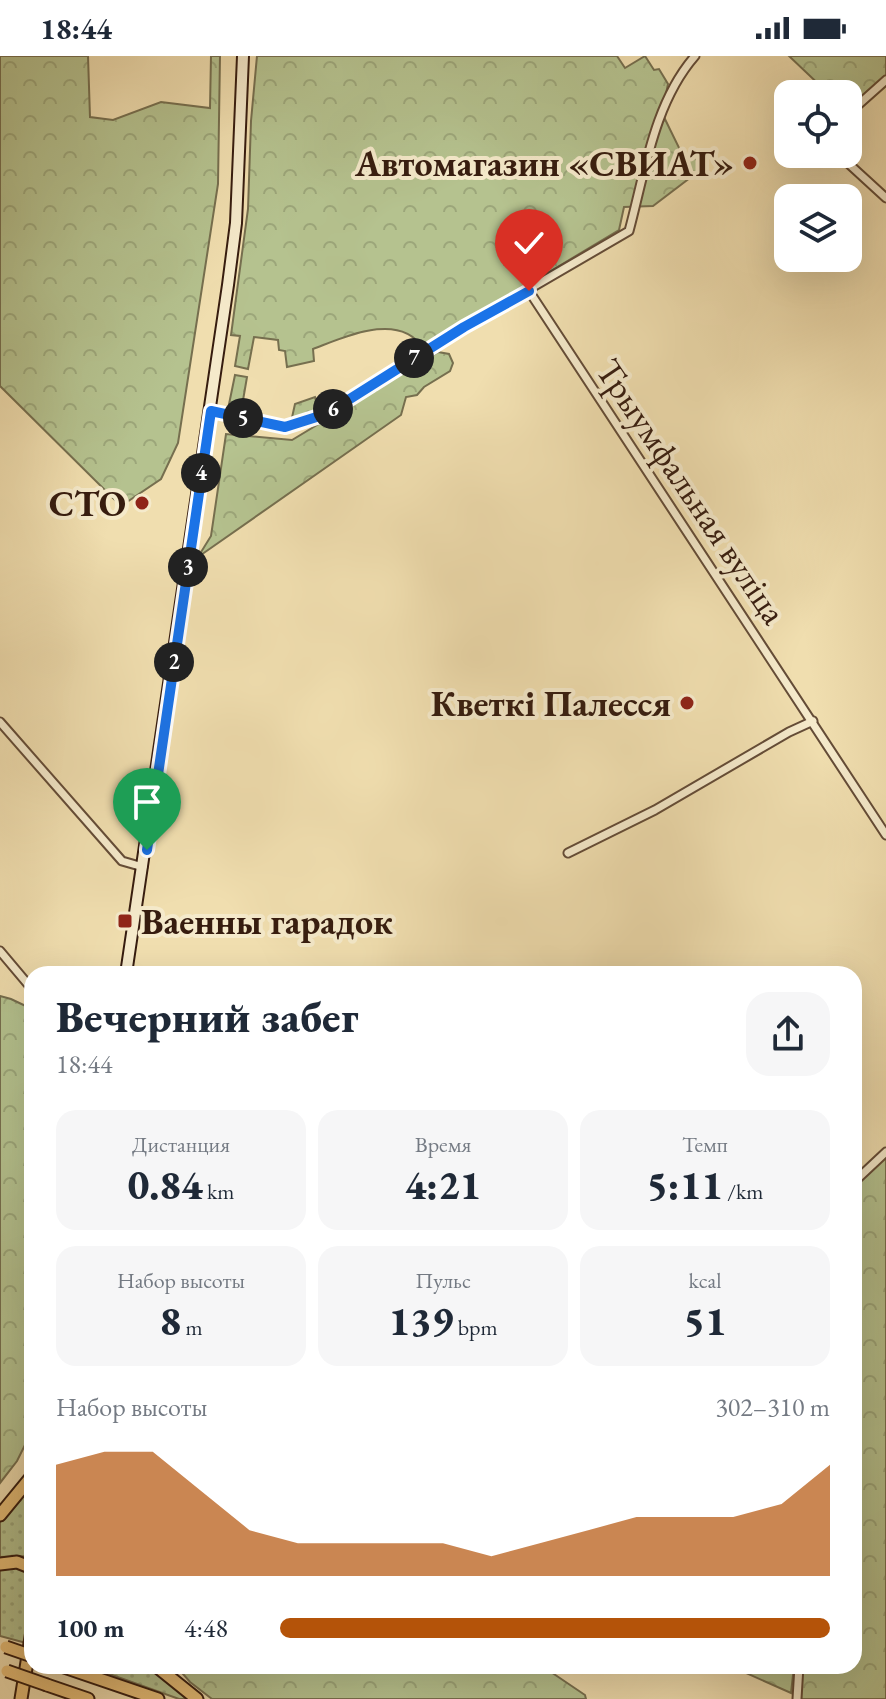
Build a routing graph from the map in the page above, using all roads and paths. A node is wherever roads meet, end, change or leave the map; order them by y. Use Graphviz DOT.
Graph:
graph roads {
  1 [pos="243,56"];
  2 [pos="695,56"];
  3 [pos="886,80"];
  4 [pos="862,101"];
  5 [pos="853,168"];
  6 [pos="886,198"];
  7 [pos="529,291"];
  8 [pos="211,411"];
  9 [pos="813,721"];
  10 [pos="0,722"];
  11 [pos="886,835"];
  12 [pos="568,853"];
  13 [pos="143,867"];
  14 [pos="0,951"];
  15 [pos="127,966"];
  16 [pos="24,980"];
  17 [pos="886,1152"];
  18 [pos="862,1174"];
  19 [pos="24,1486"];
  20 [pos="0,1515"];
  21 [pos="0,1564"];
  22 [pos="24,1565"];
  23 [pos="3,1646"];
  24 [pos="24,1653"];
  25 [pos="4,1670"];
  26 [pos="25,1674"];
  27 [pos="85,1674"];
  28 [pos="166,1674"];
  29 [pos="799,1674"];
  30 [pos="21,1699"];
  31 [pos="88,1699"];
  32 [pos="158,1699"];
  33 [pos="197,1699"];
  34 [pos="797,1699"];
  1 -- 8 [label="main road"];
  2 -- 7 [label="street"];
  3 -- 4 [label="street"];
  5 -- 6 [label="street"];
  7 -- 8 [label="street"];
  7 -- 9 [label="street, Трыумфальная вуліца"];
  8 -- 13 [label="main road"];
  9 -- 11 [label="street, Трыумфальная вуліца"];
  9 -- 12 [label="street"];
  10 -- 13 [label="street"];
  13 -- 15 [label="main road"];
  14 -- 16 [label="street"];
  17 -- 18 [label="street"];
  19 -- 20 [label="highway"];
  21 -- 22 [label="highway"];
  23 -- 24 [label="highway, bridge"];
  25 -- 31 [label="highway, bridge"];
  26 -- 30 [label="highway"];
  27 -- 32 [label="highway"];
  28 -- 33 [label="highway"];
  29 -- 34 [label="street"];
}
